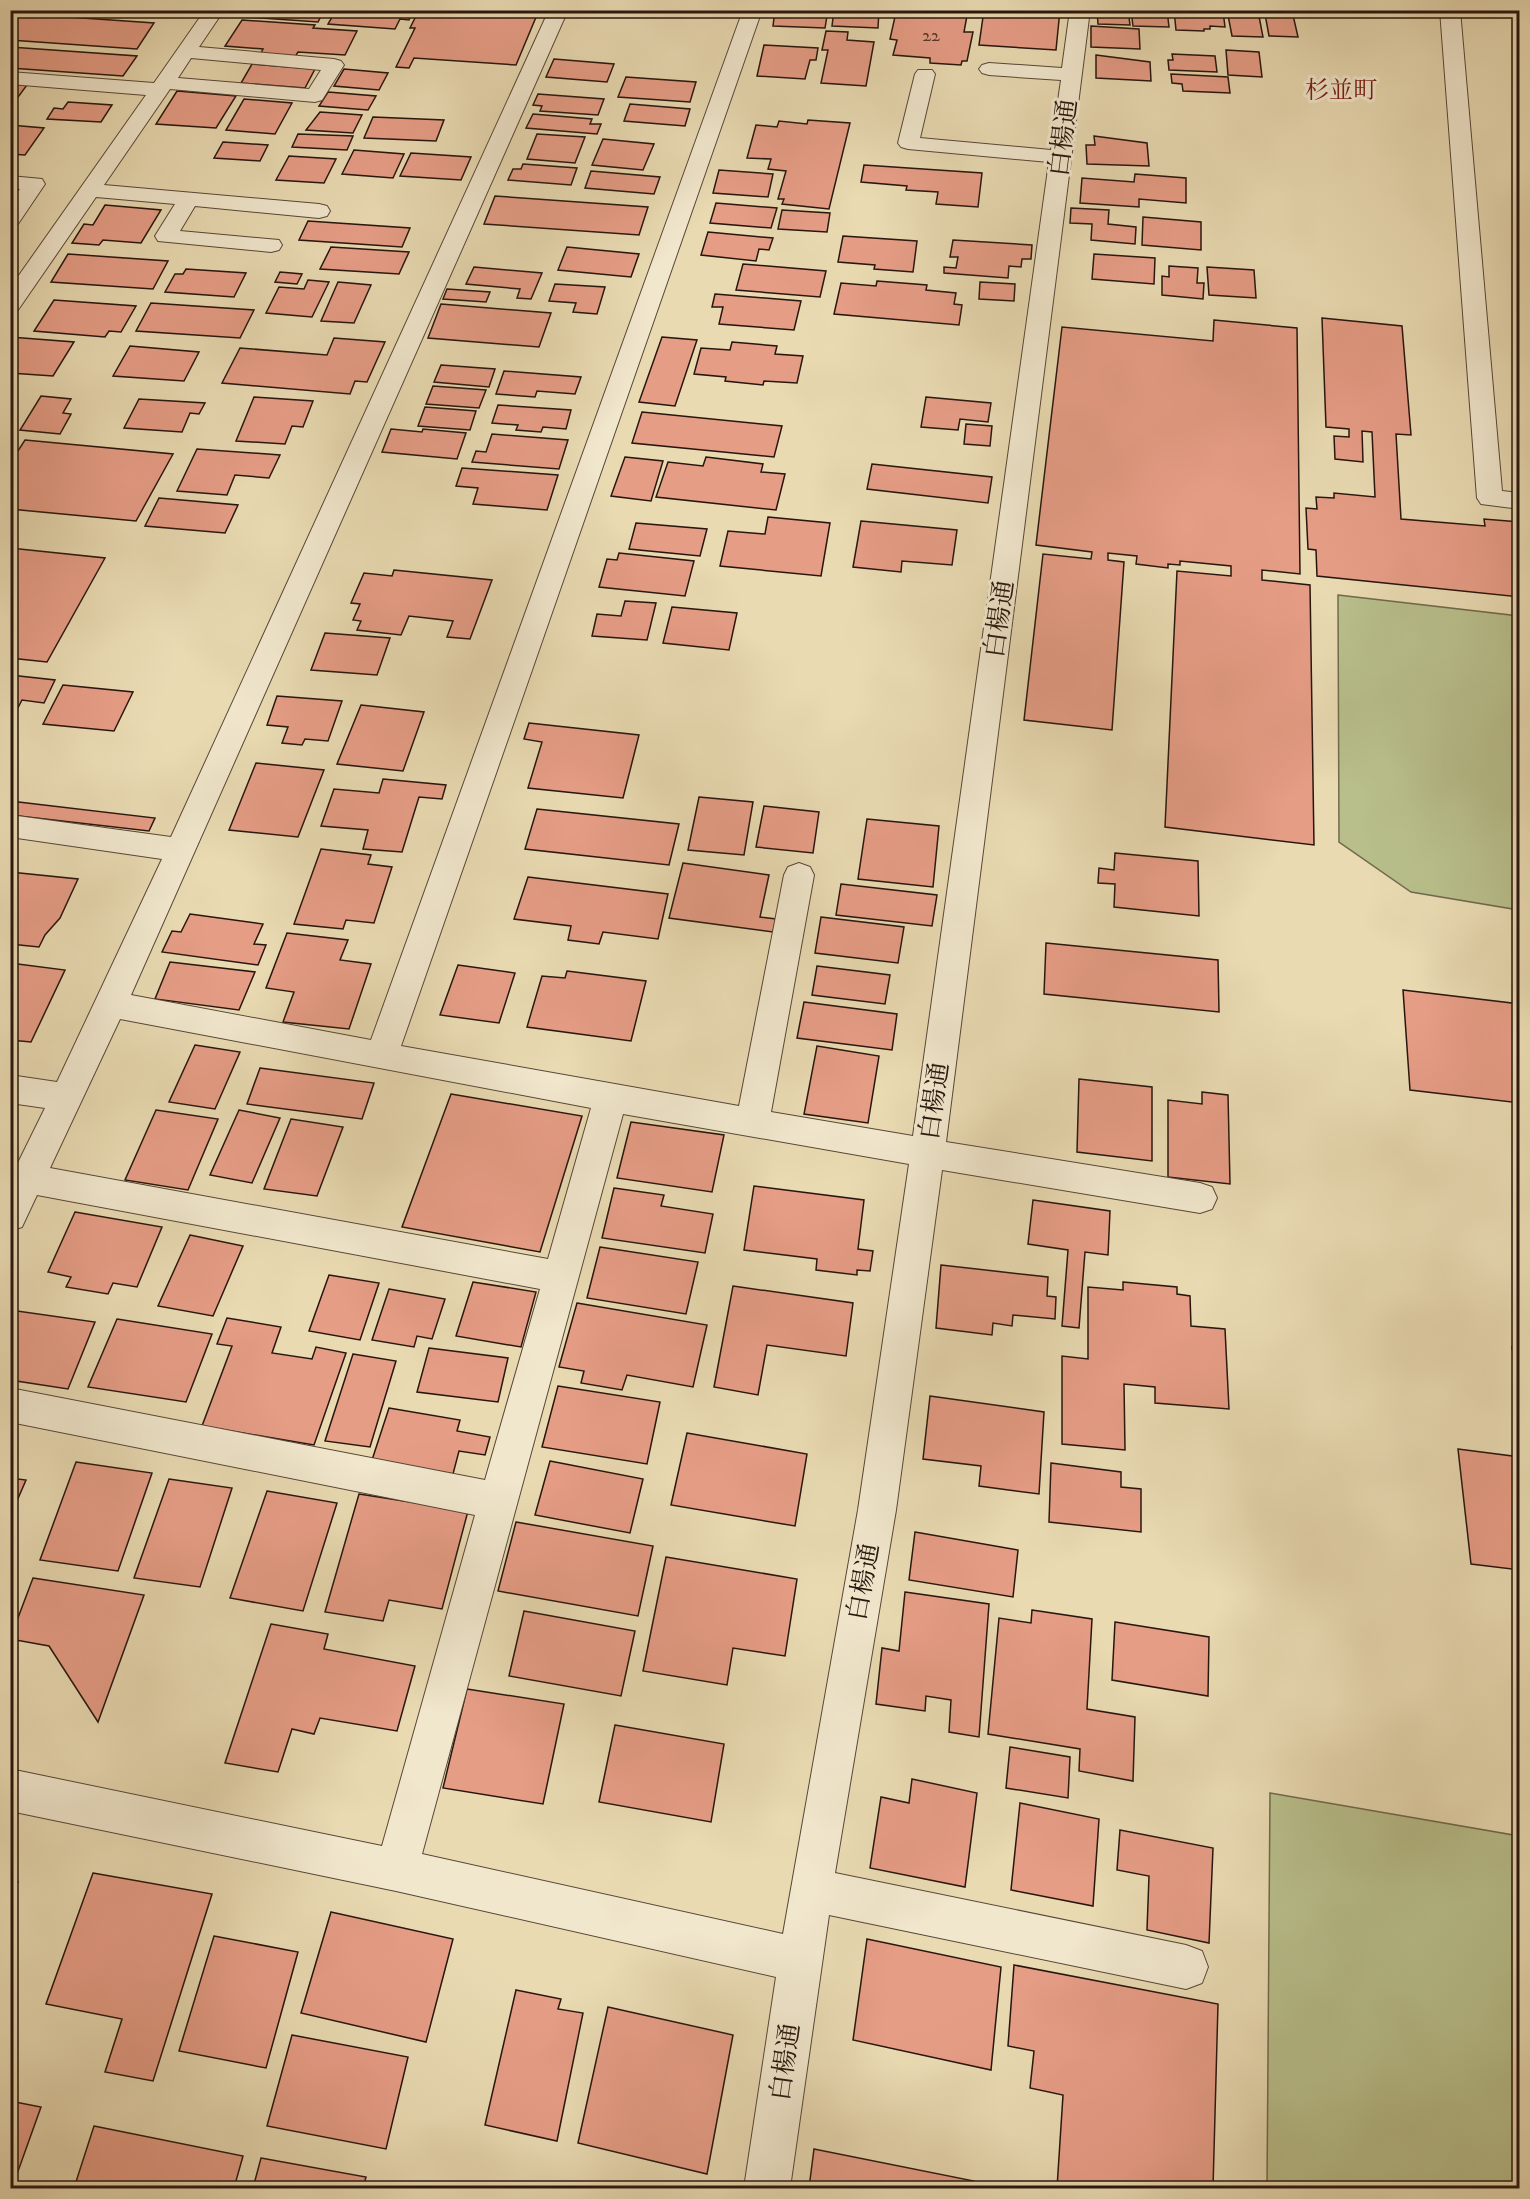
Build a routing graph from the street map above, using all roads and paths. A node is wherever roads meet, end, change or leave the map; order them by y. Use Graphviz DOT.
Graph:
graph roads {
  1 [pos="215,10"];
  2 [pos="559,10"];
  3 [pos="753,10"];
  4 [pos="1080,10"];
  5 [pos="1450,10"];
  6 [pos="185,52"];
  7 [pos="989,69"];
  8 [pos="924,74"];
  9 [pos="1072,75"];
  10 [pos="10,78"];
  11 [pos="162,86"];
  12 [pos="1062,157"];
  13 [pos="10,182"];
  14 [pos="90,190"];
  15 [pos="189,199"];
  16 [pos="320,211"];
  17 [pos="19,233"];
  18 [pos="56,240"];
  19 [pos="271,245"];
  20 [pos="10,305"];
  21 [pos="1520,501"];
  22 [pos="10,826"];
  23 [pos="180,850"];
  24 [pos="799,874"];
  25 [pos="111,1004"];
  26 [pos="381,1056"];
  27 [pos="10,1089"];
  28 [pos="67,1097"];
  29 [pos="610,1099"];
  30 [pos="753,1122"];
  31 [pos="927,1155"];
  32 [pos="28,1179"];
  33 [pos="1200,1198"];
  34 [pos="10,1216"];
  35 [pos="560,1277"];
  36 [pos="10,1405"];
  37 [pos="497,1501"];
  38 [pos="10,1790"];
  39 [pos="396,1870"];
  40 [pos="811,1890"];
  41 [pos="800,1960"];
  42 [pos="1186,1967"];
  43 [pos="767,2188"];
  1 -- 6 [label="street"];
  2 -- 23 [label="street"];
  3 -- 26 [label="street"];
  4 -- 9 [label="street, 白楊通"];
  5 -- 21 [label="street"];
  6 -- 11 [label="street"];
  6 -- 11 [label="street"];
  7 -- 9 [label="street"];
  8 -- 12 [label="street"];
  9 -- 12 [label="street, 白楊通"];
  10 -- 11 [label="street"];
  11 -- 14 [label="street"];
  12 -- 31 [label="street, 白楊通"];
  13 -- 17 [label="street"];
  14 -- 15 [label="street"];
  14 -- 18 [label="street"];
  15 -- 16 [label="street"];
  15 -- 19 [label="street"];
  17 -- 18 [label="street"];
  18 -- 20 [label="street"];
  22 -- 23 [label="street"];
  23 -- 25 [label="street"];
  24 -- 30 [label="street"];
  25 -- 26 [label="street"];
  25 -- 28 [label="street"];
  26 -- 29 [label="street"];
  27 -- 28 [label="street"];
  28 -- 32 [label="street"];
  29 -- 30 [label="street"];
  29 -- 35 [label="street"];
  30 -- 31 [label="street"];
  31 -- 33 [label="street"];
  31 -- 40 [label="street, 白楊通"];
  32 -- 34 [label="street"];
  32 -- 35 [label="street"];
  35 -- 37 [label="street"];
  36 -- 37 [label="street"];
  37 -- 39 [label="street"];
  38 -- 39 [label="street"];
  39 -- 41 [label="street"];
  40 -- 41 [label="street, 白楊通"];
  40 -- 42 [label="street"];
  41 -- 43 [label="street, 白楊通"];
}
